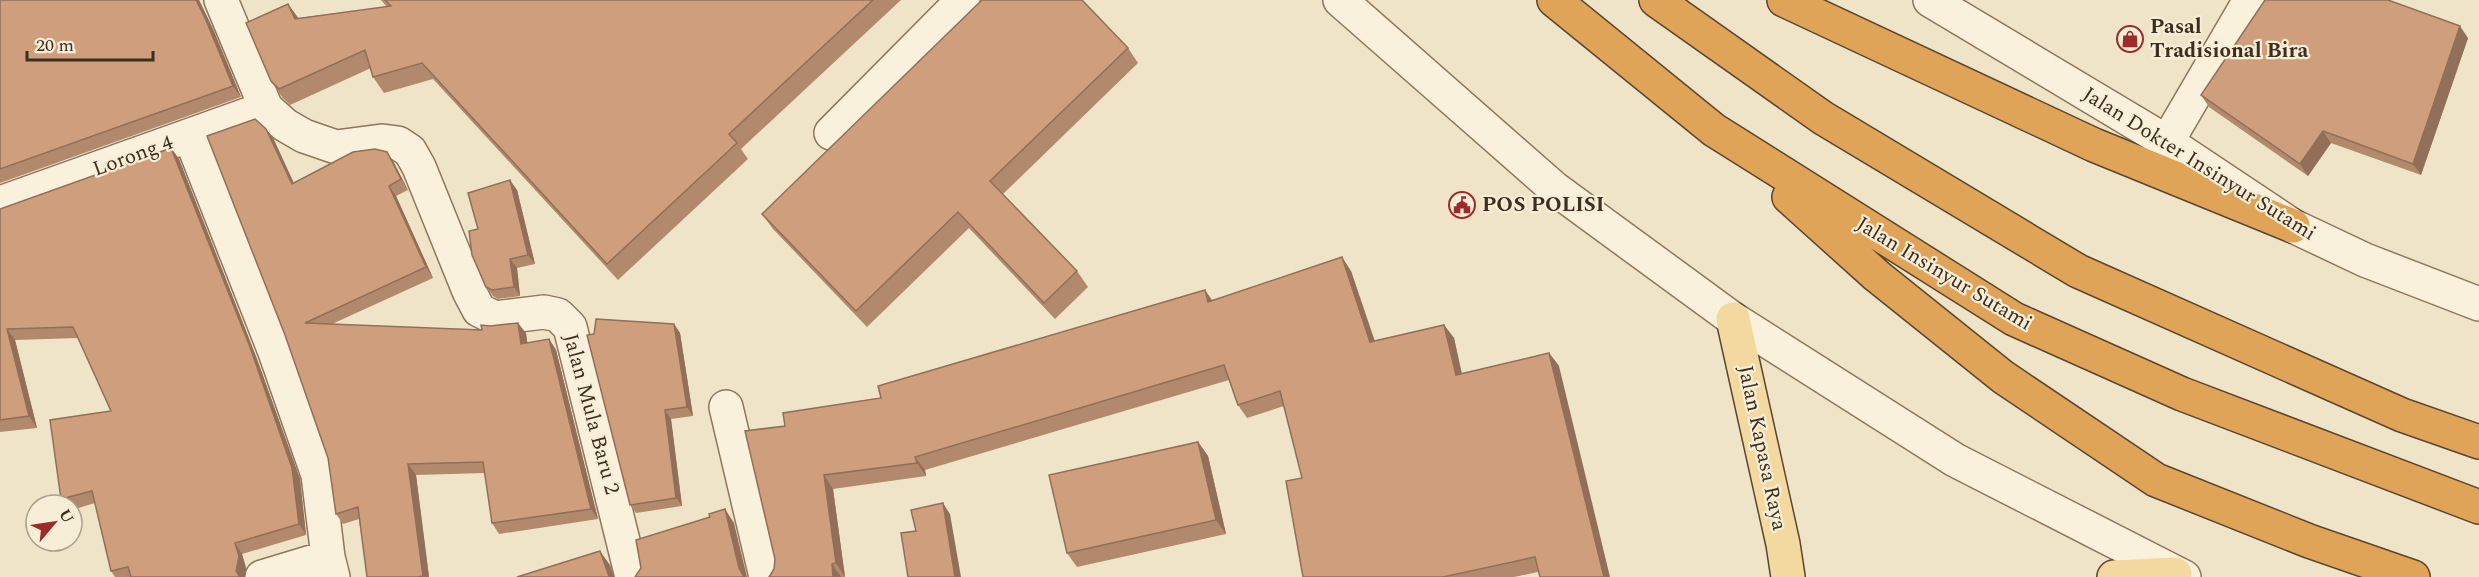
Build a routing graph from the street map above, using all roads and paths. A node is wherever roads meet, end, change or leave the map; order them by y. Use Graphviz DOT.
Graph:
graph roads {
  1 [pos="221,0"];
  2 [pos="963,0"];
  3 [pos="1340,0"];
  4 [pos="1554,0"];
  5 [pos="1656,0"];
  6 [pos="1784,0"];
  7 [pos="1930,0"];
  8 [pos="2250,0"];
  9 [pos="266,108"];
  10 [pos="1714,130"];
  11 [pos="831,133"];
  12 [pos="190,136"];
  13 [pos="2167,142"];
  14 [pos="0,203"];
  15 [pos="2293,226"];
  16 [pos="2479,304"];
  17 [pos="1733,319"];
  18 [pos="726,407"];
  19 [pos="2479,442"];
  20 [pos="2479,507"];
  21 [pos="331,567"];
  22 [pos="2180,575"];
  23 [pos="262,577"];
  24 [pos="632,577"];
  25 [pos="766,577"];
  26 [pos="1788,577"];
  27 [pos="2114,577"];
  28 [pos="2413,577"];
  1 -- 9 [label="street, Jalan Mula Baru 2"];
  2 -- 11 [label="street"];
  3 -- 17 [label="street"];
  4 -- 10 [label="highway, Jalan Insinyur Sutami"];
  5 -- 19 [label="highway"];
  6 -- 15 [label="highway"];
  7 -- 13 [label="street, Jalan Dokter Insinyur Sutami"];
  8 -- 13 [label="street"];
  9 -- 12 [label="street, Lorong 4"];
  9 -- 24 [label="street, Jalan Mula Baru 2"];
  10 -- 20 [label="highway, Jalan Insinyur Sutami"];
  10 -- 28 [label="highway"];
  12 -- 14 [label="street, Lorong 4"];
  12 -- 21 [label="street"];
  13 -- 15 [label="street, Jalan Dokter Insinyur Sutami"];
  15 -- 16 [label="street, Jalan Dokter Insinyur Sutami"];
  17 -- 22 [label="street"];
  17 -- 26 [label="main road, Jalan Kapasa Raya"];
  18 -- 25 [label="street"];
  21 -- 23 [label="street"];
  22 -- 27 [label="main road"];
}
